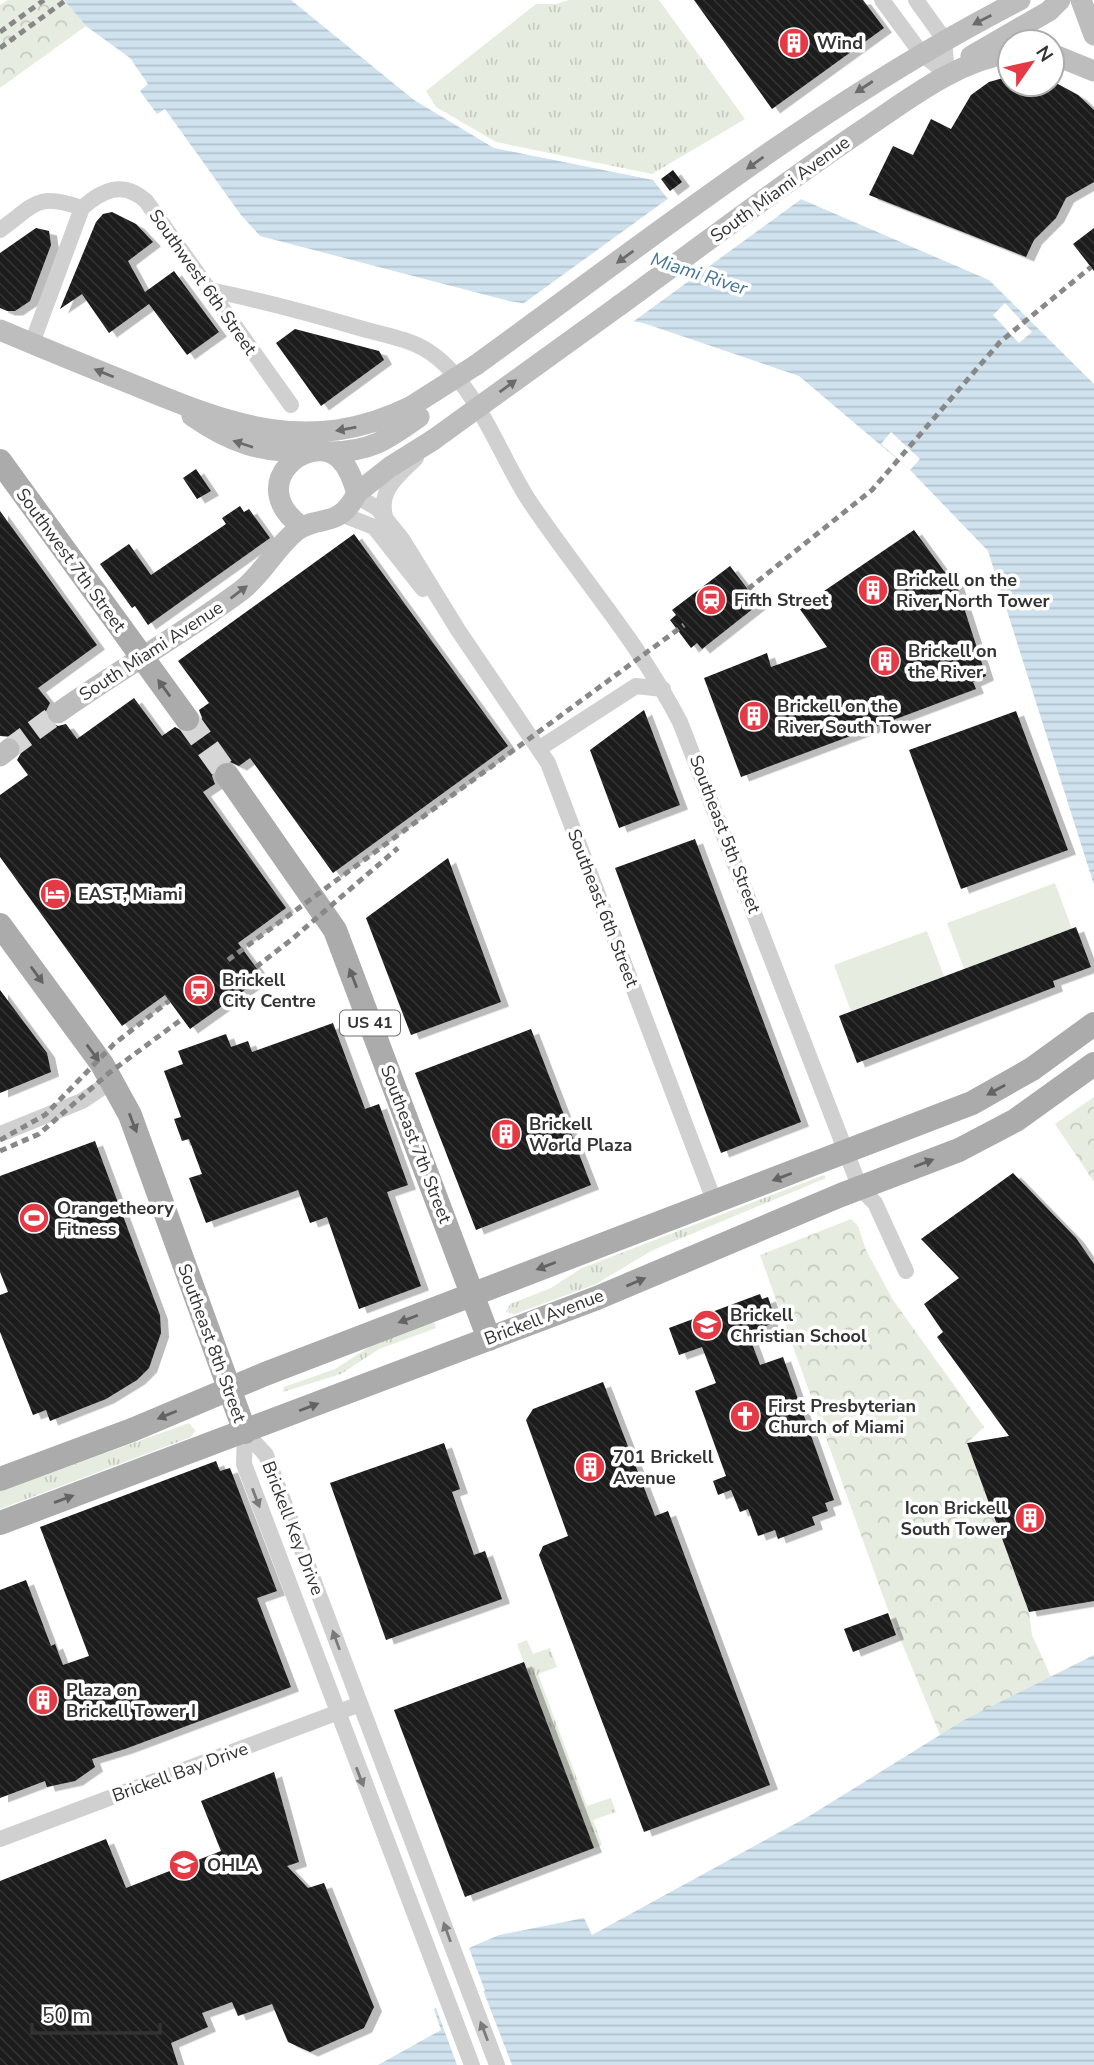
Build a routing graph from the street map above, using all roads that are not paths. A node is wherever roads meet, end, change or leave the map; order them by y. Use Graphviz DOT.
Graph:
graph roads {
  1 [pos="882,0"];
  2 [pos="916,0"];
  3 [pos="1020,0"];
  4 [pos="1060,0"];
  5 [pos="1081,0"];
  6 [pos="1094,34"];
  7 [pos="944,39"];
  8 [pos="920,53"];
  9 [pos="996,58"];
  10 [pos="1066,60"];
  11 [pos="1094,71"];
  12 [pos="947,75"];
  13 [pos="82,208"];
  14 [pos="0,230"];
  15 [pos="209,290"];
  16 [pos="0,330"];
  17 [pos="32,343"];
  18 [pos="167,399"];
  19 [pos="292,405"];
  20 [pos="414,412"];
  21 [pos="433,440"];
  22 [pos="320,452"];
  23 [pos="0,461"];
  24 [pos="357,494"];
  25 [pos="341,514"];
  26 [pos="385,516"];
  27 [pos="302,527"];
  28 [pos="458,630"];
  29 [pos="142,658"];
  30 [pos="663,689"];
  31 [pos="58,713"];
  32 [pos="187,719"];
  33 [pos="540,748"];
  34 [pos="227,775"];
  35 [pos="0,925"];
  36 [pos="1094,1024"];
  37 [pos="1094,1064"];
  38 [pos="112,1081"];
  39 [pos="0,1134"];
  40 [pos="846,1152"];
  41 [pos="860,1188"];
  42 [pos="715,1203"];
  43 [pos="906,1271"];
  44 [pos="472,1294"];
  45 [pos="489,1339"];
  46 [pos="230,1389"];
  47 [pos="245,1432"];
  48 [pos="0,1479"];
  49 [pos="0,1523"];
  50 [pos="360,1704"];
  51 [pos="337,1713"];
  52 [pos="0,1839"];
  53 [pos="472,2065"];
  54 [pos="497,2065"];
  1 -- 8 [label="street"];
  2 -- 7 [label="street"];
  3 -- 7 [label="main road, South Miami Avenue, one-way"];
  4 -- 12 [label="main road"];
  5 -- 6 [label="main road"];
  7 -- 8 [label="main road, South Miami Avenue"];
  7 -- 12 [label="street"];
  8 -- 12 [label="street"];
  8 -- 20 [label="main road, South Miami Avenue, one-way, bridge"];
  9 -- 12 [label="main road, South Miami Avenue"];
  10 -- 11 [label="main road"];
  21 -- 12 [label="main road, South Miami Avenue, one-way, bridge"];
  13 -- 14 [label="street"];
  13 -- 15 [label="street, Southwest 6th Street"];
  13 -- 17 [label="street"];
  15 -- 19 [label="street, Southwest 6th Street"];
  15 -- 30 [label="street, Southeast 5th Street"];
  16 -- 17 [label="main road, South Miami Avenue"];
  18 -- 17 [label="main road, South Miami Avenue, one-way"];
  20 -- 18 [label="main road, South Miami Avenue, one-way"];
  22 -- 18 [label="main road, South Miami Avenue, one-way"];
  20 -- 22 [label="main road, South Miami Avenue"];
  21 -- 24 [label="main road, South Miami Avenue"];
  21 -- 26 [label="street"];
  22 -- 24 [label="main road"];
  22 -- 27 [label="main road"];
  23 -- 29 [label="main road, Southwest 7th Street"];
  24 -- 25 [label="main road"];
  24 -- 26 [label="street, Southeast 6th Street"];
  25 -- 27 [label="main road"];
  25 -- 28 [label="street, Southeast 6th Street"];
  26 -- 28 [label="street, Southeast 6th Street"];
  29 -- 27 [label="main road, South Miami Avenue, one-way"];
  28 -- 33 [label="street, Southeast 6th Street"];
  29 -- 31 [label="main road, South Miami Avenue"];
  32 -- 29 [label="main road, one-way"];
  30 -- 33 [label="street"];
  30 -- 40 [label="street, Southeast 5th Street"];
  33 -- 42 [label="street, Southeast 6th Street"];
  44 -- 34 [label="main road, Southeast 7th Street / US 41, one-way"];
  35 -- 38 [label="main road, Southeast 8th Street, one-way"];
  36 -- 40 [label="main road, one-way"];
  41 -- 37 [label="main road, Brickell Avenue, one-way"];
  38 -- 39 [label="street"];
  38 -- 46 [label="main road, Southeast 8th Street, one-way"];
  40 -- 41 [label="street, Southeast 5th Street"];
  40 -- 42 [label="main road, one-way"];
  41 -- 43 [label="street, Southeast 5th Street"];
  45 -- 41 [label="main road, Brickell Avenue, one-way"];
  42 -- 44 [label="main road, one-way"];
  44 -- 45 [label="main road, Southeast 7th Street / US 41"];
  44 -- 46 [label="main road, one-way"];
  47 -- 45 [label="main road, Brickell Avenue, one-way"];
  46 -- 47 [label="main road, Southeast 8th Street"];
  46 -- 48 [label="main road, one-way"];
  49 -- 47 [label="main road, Brickell Avenue, one-way"];
  50 -- 47 [label="street, Brickell Key Drive, one-way"];
  47 -- 51 [label="street, Brickell Key Drive, one-way"];
  50 -- 51 [label="street, Brickell Bay Drive"];
  54 -- 50 [label="street, Brickell Key Drive, one-way"];
  51 -- 52 [label="street, Brickell Bay Drive"];
  51 -- 53 [label="street, Brickell Key Drive, one-way"];
}
